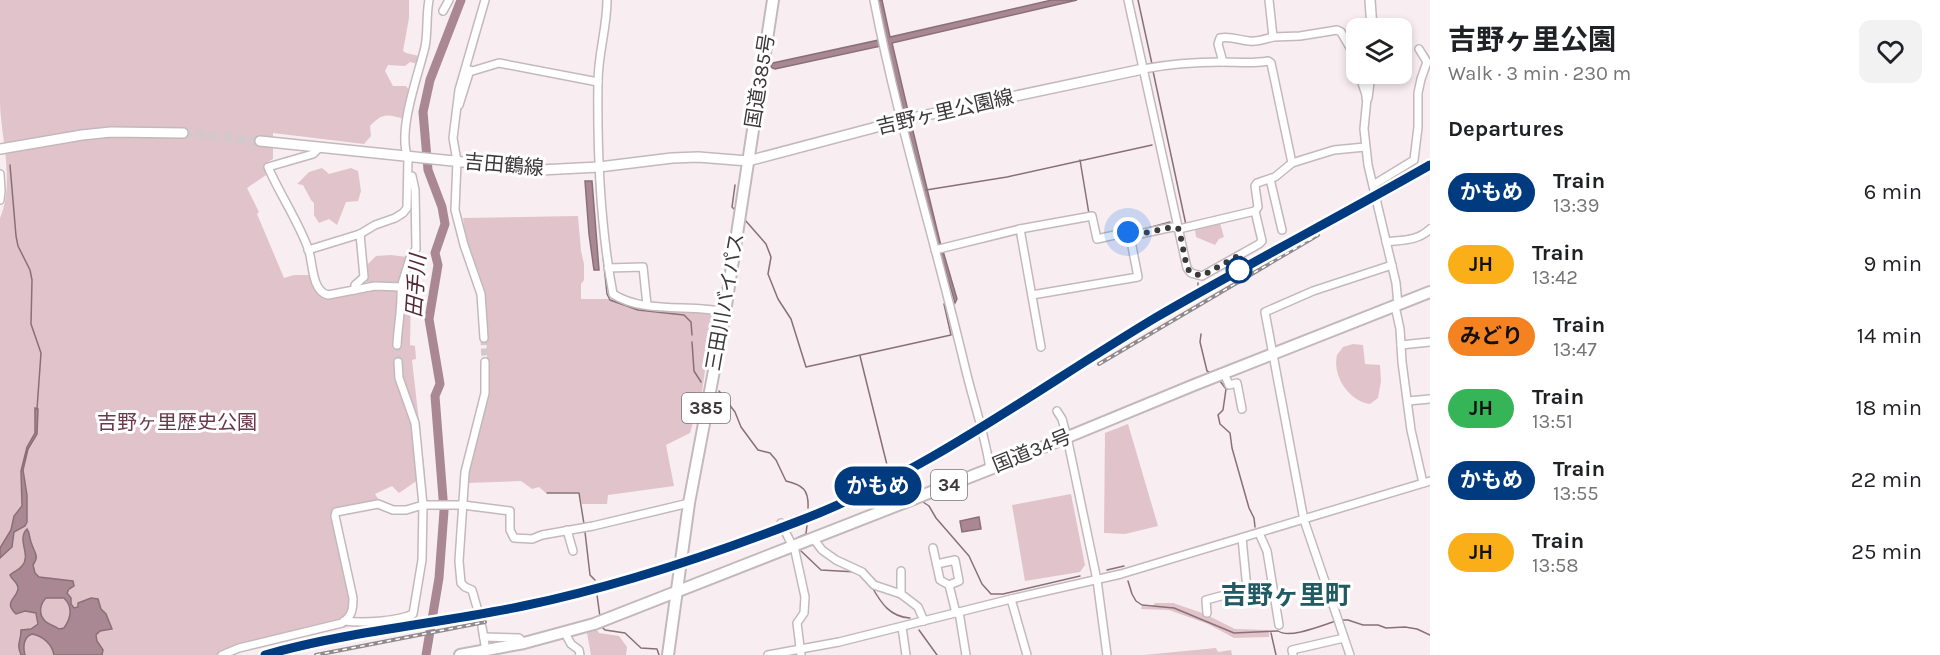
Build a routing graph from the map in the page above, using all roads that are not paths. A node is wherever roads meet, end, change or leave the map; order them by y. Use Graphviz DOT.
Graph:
graph roads {
  1 [pos="429,0"];
  2 [pos="449,0"];
  3 [pos="485,0"];
  4 [pos="607,0"];
  5 [pos="773,0"];
  6 [pos="874,0"];
  7 [pos="1128,0"];
  8 [pos="1269,0"];
  9 [pos="1370,0"];
  10 [pos="444,10"];
  11 [pos="1371,18"];
  12 [pos="1273,38"];
  13 [pos="1346,41"];
  14 [pos="470,46"];
  15 [pos="1419,49"];
  16 [pos="1223,62"];
  17 [pos="1143,69"];
  18 [pos="470,72"];
  19 [pos="598,82"];
  20 [pos="1362,84"];
  21 [pos="1369,84"];
  22 [pos="1367,98"];
  23 [pos="455,109"];
  24 [pos="903,120"];
  25 [pos="183,133"];
  26 [pos="260,141"];
  27 [pos="320,147"];
  28 [pos="1365,147"];
  29 [pos="0,149"];
  30 [pos="407,157"];
  31 [pos="457,161"];
  32 [pos="748,161"];
  33 [pos="1292,163"];
  34 [pos="599,167"];
  35 [pos="0,174"];
  36 [pos="1270,179"];
  37 [pos="1373,185"];
  38 [pos="0,200"];
  39 [pos="1255,211"];
  40 [pos="1020,229"];
  41 [pos="1179,229"];
  42 [pos="1430,229"];
  43 [pos="1282,230"];
  44 [pos="360,234"];
  45 [pos="1130,236"];
  46 [pos="1386,242"];
  47 [pos="308,250"];
  48 [pos="935,250"];
  49 [pos="1392,265"];
  50 [pos="609,268"];
  51 [pos="401,287"];
  52 [pos="355,290"];
  53 [pos="1430,292"];
  54 [pos="1032,295"];
  55 [pos="647,305"];
  56 [pos="1397,305"];
  57 [pos="725,312"];
  58 [pos="484,338"];
  59 [pos="1430,342"];
  60 [pos="397,345"];
  61 [pos="1401,345"];
  62 [pos="1041,347"];
  63 [pos="1273,354"];
  64 [pos="398,362"];
  65 [pos="485,362"];
  66 [pos="1224,373"];
  67 [pos="1430,399"];
  68 [pos="1408,401"];
  69 [pos="1242,409"];
  70 [pos="1057,411"];
  71 [pos="1067,437"];
  72 [pos="990,469"];
  73 [pos="1427,482"];
  74 [pos="690,503"];
  75 [pos="423,505"];
  76 [pos="463,505"];
  77 [pos="1304,520"];
  78 [pos="567,530"];
  79 [pos="786,533"];
  80 [pos="1259,533"];
  81 [pos="813,538"];
  82 [pos="1242,538"];
  83 [pos="792,546"];
  84 [pos="933,548"];
  85 [pos="573,551"];
  86 [pos="937,564"];
  87 [pos="901,571"];
  88 [pos="1097,580"];
  89 [pos="949,585"];
  90 [pos="678,592"];
  91 [pos="901,594"];
  92 [pos="1011,599"];
  93 [pos="478,611"];
  94 [pos="957,612"];
  95 [pos="1207,613"];
  96 [pos="344,621"];
  97 [pos="924,621"];
  98 [pos="1279,624"];
  99 [pos="482,627"];
  100 [pos="902,627"];
  101 [pos="565,633"];
  102 [pos="1344,638"];
  103 [pos="524,643"];
  104 [pos="800,652"];
  105 [pos="222,655"];
  106 [pos="460,655"];
  107 [pos="580,655"];
  108 [pos="668,655"];
  109 [pos="768,655"];
  110 [pos="906,655"];
  111 [pos="966,655"];
  112 [pos="1027,655"];
  113 [pos="1107,655"];
  114 [pos="1293,655"];
  115 [pos="1350,655"];
  1 -- 30 [label="street"];
  2 -- 10 [label="street"];
  3 -- 14 [label="street"];
  4 -- 19 [label="street"];
  5 -- 32 [label="highway, 国道385号 / 385"];
  6 -- 24 [label="street"];
  7 -- 17 [label="street"];
  8 -- 12 [label="street"];
  9 -- 11 [label="main road"];
  12 -- 13 [label="street"];
  12 -- 16 [label="street"];
  14 -- 18 [label="street"];
  14 -- 23 [label="street"];
  15 -- 37 [label="street"];
  16 -- 17 [label="street"];
  16 -- 33 [label="street"];
  17 -- 24 [label="main road, 吉野ヶ里公園線"];
  17 -- 41 [label="street"];
  18 -- 19 [label="street"];
  18 -- 23 [label="street"];
  19 -- 34 [label="street"];
  20 -- 22 [label="street"];
  21 -- 22 [label="main road"];
  22 -- 28 [label="street"];
  23 -- 31 [label="street"];
  24 -- 32 [label="main road, 吉野ヶ里公園線"];
  24 -- 48 [label="street"];
  25 -- 29 [label="main road"];
  26 -- 27 [label="main road, 吉田鶴線"];
  27 -- 30 [label="main road, 吉田鶴線"];
  27 -- 47 [label="street"];
  28 -- 33 [label="street"];
  28 -- 37 [label="street"];
  30 -- 31 [label="main road, 吉田鶴線"];
  30 -- 44 [label="street"];
  30 -- 51 [label="street"];
  31 -- 34 [label="main road, 吉田鶴線"];
  31 -- 58 [label="street"];
  32 -- 34 [label="main road, 吉田鶴線"];
  32 -- 57 [label="highway, 三田川バイパス / 385"];
  33 -- 36 [label="street"];
  34 -- 50 [label="street"];
  35 -- 38 [label="street"];
  36 -- 39 [label="street"];
  36 -- 43 [label="street"];
  37 -- 46 [label="street"];
  39 -- 41 [label="street"];
  39 -- 41 [label="street"];
  40 -- 45 [label="street"];
  40 -- 48 [label="street"];
  40 -- 54 [label="street"];
  41 -- 45 [label="street"];
  42 -- 46 [label="street"];
  44 -- 47 [label="street"];
  44 -- 52 [label="street"];
  45 -- 54 [label="street"];
  46 -- 49 [label="street"];
  47 -- 52 [label="street"];
  48 -- 72 [label="street"];
  49 -- 56 [label="street"];
  49 -- 63 [label="street"];
  50 -- 55 [label="street"];
  50 -- 55 [label="street"];
  51 -- 52 [label="street"];
  51 -- 60 [label="street"];
  53 -- 56 [label="highway, 国道34号 / 34"];
  54 -- 62 [label="street"];
  55 -- 57 [label="street"];
  56 -- 61 [label="street"];
  56 -- 63 [label="highway, 国道34号 / 34"];
  57 -- 74 [label="highway, 三田川バイパス / 385"];
  59 -- 61 [label="street"];
  61 -- 68 [label="street"];
  63 -- 66 [label="highway, 国道34号 / 34"];
  63 -- 77 [label="street"];
  64 -- 75 [label="street"];
  65 -- 76 [label="street"];
  66 -- 69 [label="street"];
  66 -- 71 [label="highway, 国道34号 / 34"];
  67 -- 68 [label="street"];
  68 -- 73 [label="street"];
  70 -- 71 [label="street"];
  71 -- 72 [label="highway, 国道34号 / 34"];
  71 -- 88 [label="street"];
  72 -- 81 [label="highway, 国道34号 / 34"];
  73 -- 77 [label="street"];
  74 -- 78 [label="street"];
  74 -- 90 [label="highway, 三田川バイパス / 385"];
  75 -- 76 [label="street"];
  75 -- 96 [label="street"];
  75 -- 96 [label="street"];
  76 -- 78 [label="street"];
  76 -- 93 [label="street"];
  77 -- 80 [label="street"];
  77 -- 102 [label="street"];
  78 -- 85 [label="street"];
  79 -- 83 [label="street"];
  80 -- 82 [label="street"];
  80 -- 98 [label="street"];
  81 -- 83 [label="highway, 国道34号 / 34"];
  81 -- 91 [label="street"];
  82 -- 88 [label="street"];
  82 -- 95 [label="street"];
  83 -- 90 [label="highway, 国道34号 / 34"];
  83 -- 104 [label="street"];
  84 -- 86 [label="street"];
  86 -- 89 [label="street"];
  86 -- 89 [label="street"];
  87 -- 91 [label="street"];
  88 -- 92 [label="street"];
  88 -- 113 [label="street"];
  89 -- 94 [label="street"];
  90 -- 101 [label="highway, 国道34号 / 34"];
  90 -- 108 [label="highway, 三田川バイパス / 385"];
  91 -- 97 [label="street"];
  92 -- 94 [label="street"];
  92 -- 112 [label="street"];
  94 -- 97 [label="street"];
  94 -- 111 [label="street"];
  96 -- 105 [label="street"];
  97 -- 100 [label="street"];
  99 -- 103 [label="street"];
  100 -- 104 [label="street"];
  100 -- 110 [label="street"];
  101 -- 103 [label="highway, 国道34号 / 34"];
  101 -- 107 [label="street"];
  102 -- 114 [label="street"];
  102 -- 115 [label="street"];
  103 -- 106 [label="highway, 国道34号 / 34"];
  104 -- 109 [label="street"];
}
